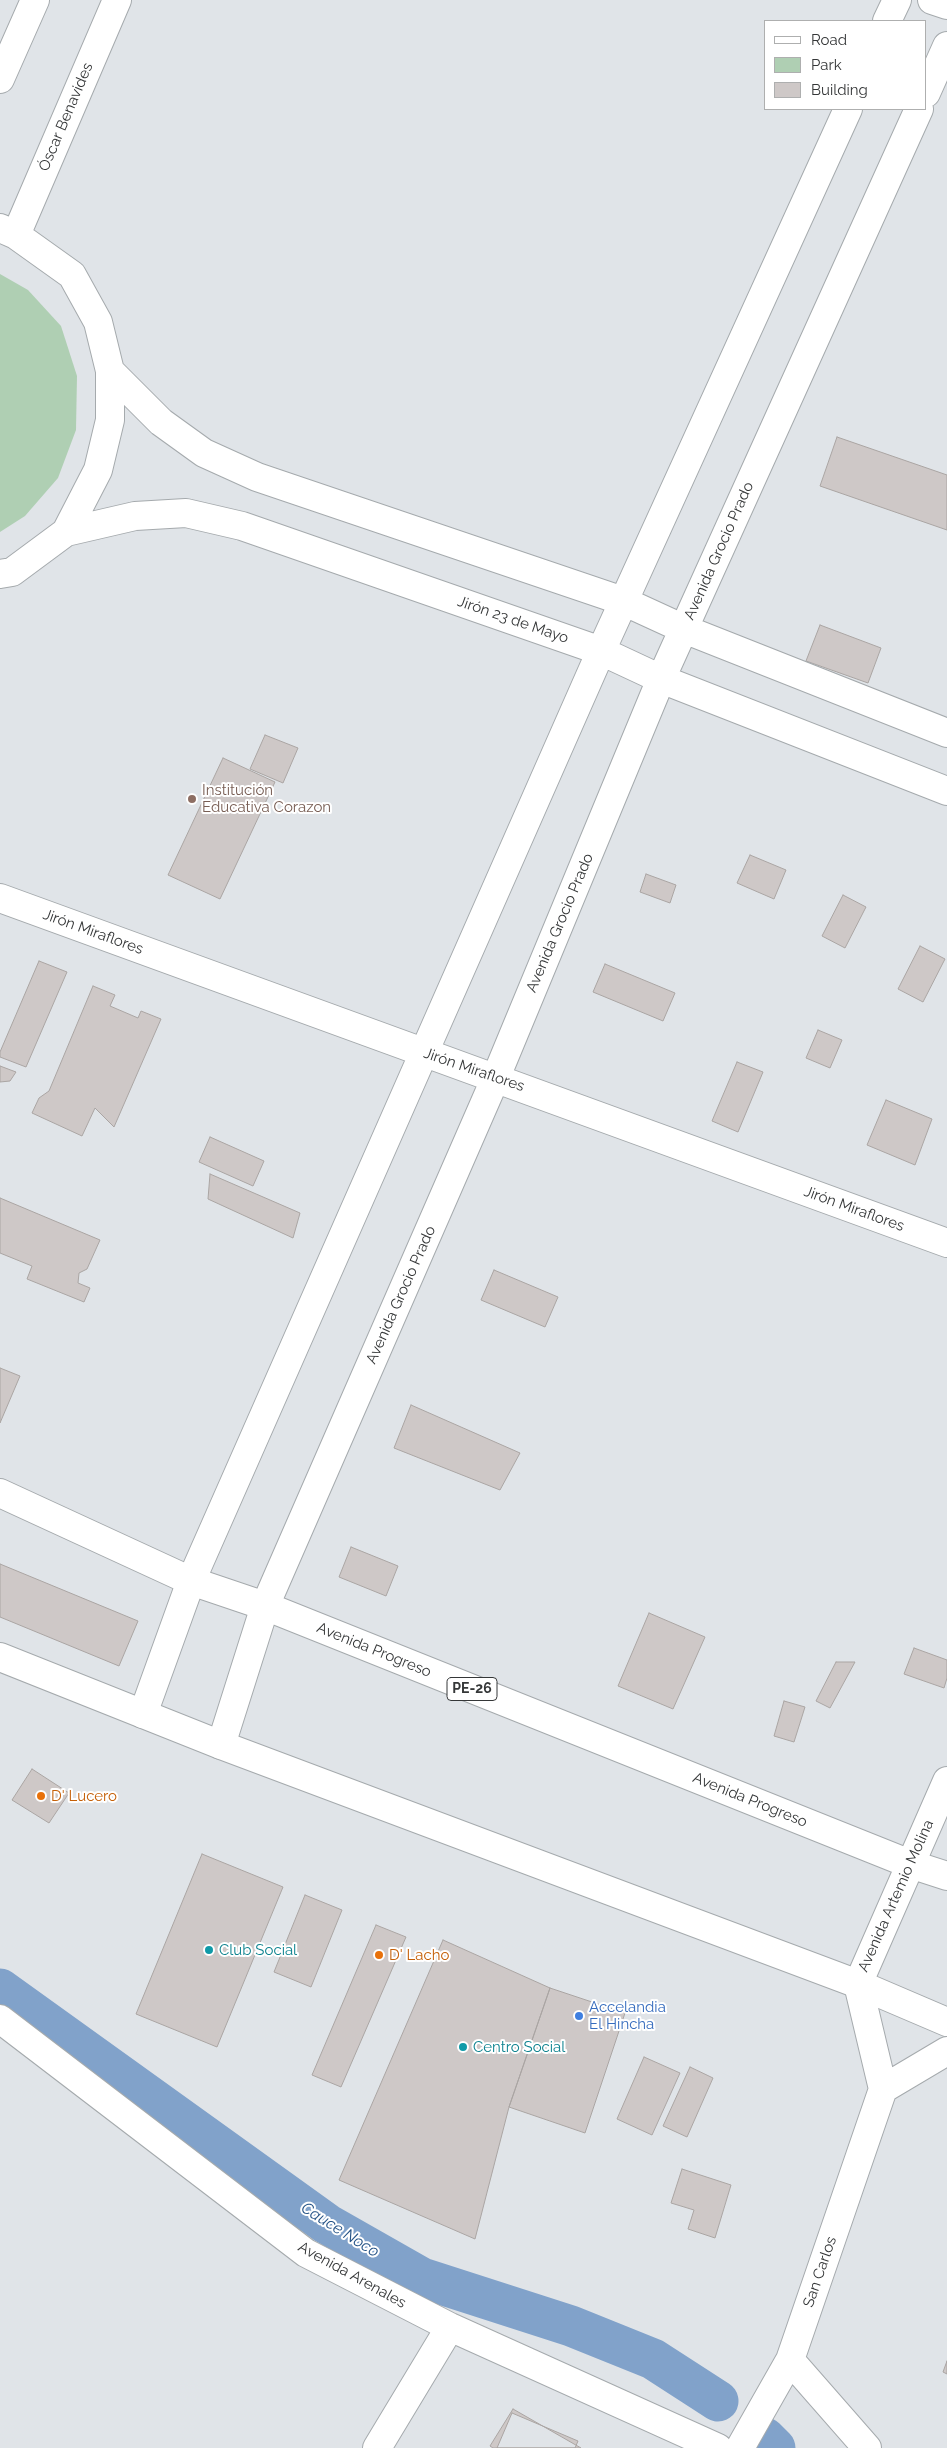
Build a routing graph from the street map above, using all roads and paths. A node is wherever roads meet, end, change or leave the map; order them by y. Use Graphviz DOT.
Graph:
graph roads {
  1 [pos="35,0"];
  2 [pos="117,0"];
  3 [pos="897,0"];
  4 [pos="932,0"];
  5 [pos="947,5"];
  6 [pos="888,20"];
  7 [pos="947,46"];
  8 [pos="0,78"];
  9 [pos="927,91"];
  10 [pos="848,110"];
  11 [pos="919,110"];
  12 [pos="8,231"];
  13 [pos="110,371"];
  14 [pos="66,532"];
  15 [pos="0,574"];
  16 [pos="623,601"];
  17 [pos="684,629"];
  18 [pos="601,650"];
  19 [pos="662,679"];
  20 [pos="947,733"];
  21 [pos="947,791"];
  22 [pos="0,898"];
  23 [pos="424,1053"];
  24 [pos="496,1077"];
  25 [pos="947,1243"];
  26 [pos="0,1493"];
  27 [pos="191,1581"];
  28 [pos="265,1606"];
  29 [pos="0,1657"];
  30 [pos="143,1714"];
  31 [pos="221,1745"];
  32 [pos="947,1781"];
  33 [pos="910,1864"];
  34 [pos="947,1876"];
  35 [pos="858,1984"];
  36 [pos="0,2019"];
  37 [pos="947,2022"];
  38 [pos="947,2051"];
  39 [pos="883,2089"];
  40 [pos="450,2328"];
  41 [pos="790,2360"];
  42 [pos="377,2448"];
  43 [pos="718,2448"];
  44 [pos="740,2448"];
  45 [pos="867,2448"];
  1 -- 8 [label="main road"];
  2 -- 12 [label="main road, Óscar Benavides"];
  3 -- 6 [label="main road"];
  4 -- 5 [label="main road"];
  7 -- 9 [label="main road"];
  10 -- 16 [label="main road"];
  11 -- 17 [label="main road, Avenida Grocio Prado"];
  12 -- 13 [label="main road"];
  13 -- 14 [label="main road"];
  13 -- 16 [label="main road"];
  14 -- 15 [label="main road"];
  14 -- 18 [label="main road, Jirón 23 de Mayo"];
  16 -- 17 [label="main road"];
  16 -- 18 [label="main road"];
  17 -- 19 [label="main road, Avenida Grocio Prado"];
  17 -- 20 [label="main road"];
  18 -- 19 [label="main road, Jirón 23 de Mayo"];
  18 -- 23 [label="main road"];
  19 -- 21 [label="main road, Jirón 23 de Mayo"];
  19 -- 24 [label="main road, Avenida Grocio Prado"];
  22 -- 23 [label="main road, Jirón Miraflores"];
  23 -- 24 [label="main road, Jirón Miraflores"];
  23 -- 27 [label="main road"];
  24 -- 25 [label="main road, Jirón Miraflores"];
  24 -- 28 [label="main road, Avenida Grocio Prado"];
  26 -- 27 [label="main road, Avenida Progreso / PE-26"];
  27 -- 28 [label="main road, Avenida Progreso / PE-26"];
  27 -- 30 [label="main road"];
  28 -- 31 [label="main road, Avenida Grocio Prado"];
  28 -- 33 [label="main road, Avenida Progreso / PE-26"];
  29 -- 30 [label="main road"];
  30 -- 31 [label="main road"];
  31 -- 35 [label="main road"];
  32 -- 33 [label="main road, Avenida Artemio Molina"];
  33 -- 34 [label="main road, Avenida Progreso / PE-26"];
  33 -- 35 [label="main road, Avenida Artemio Molina"];
  35 -- 37 [label="main road"];
  35 -- 39 [label="main road"];
  36 -- 40 [label="main road, Avenida Arenales"];
  38 -- 39 [label="main road"];
  39 -- 41 [label="main road, San Carlos"];
  40 -- 42 [label="main road"];
  40 -- 43 [label="main road, Avenida Arenales"];
  41 -- 44 [label="main road, San Carlos"];
  41 -- 45 [label="main road"];
}
